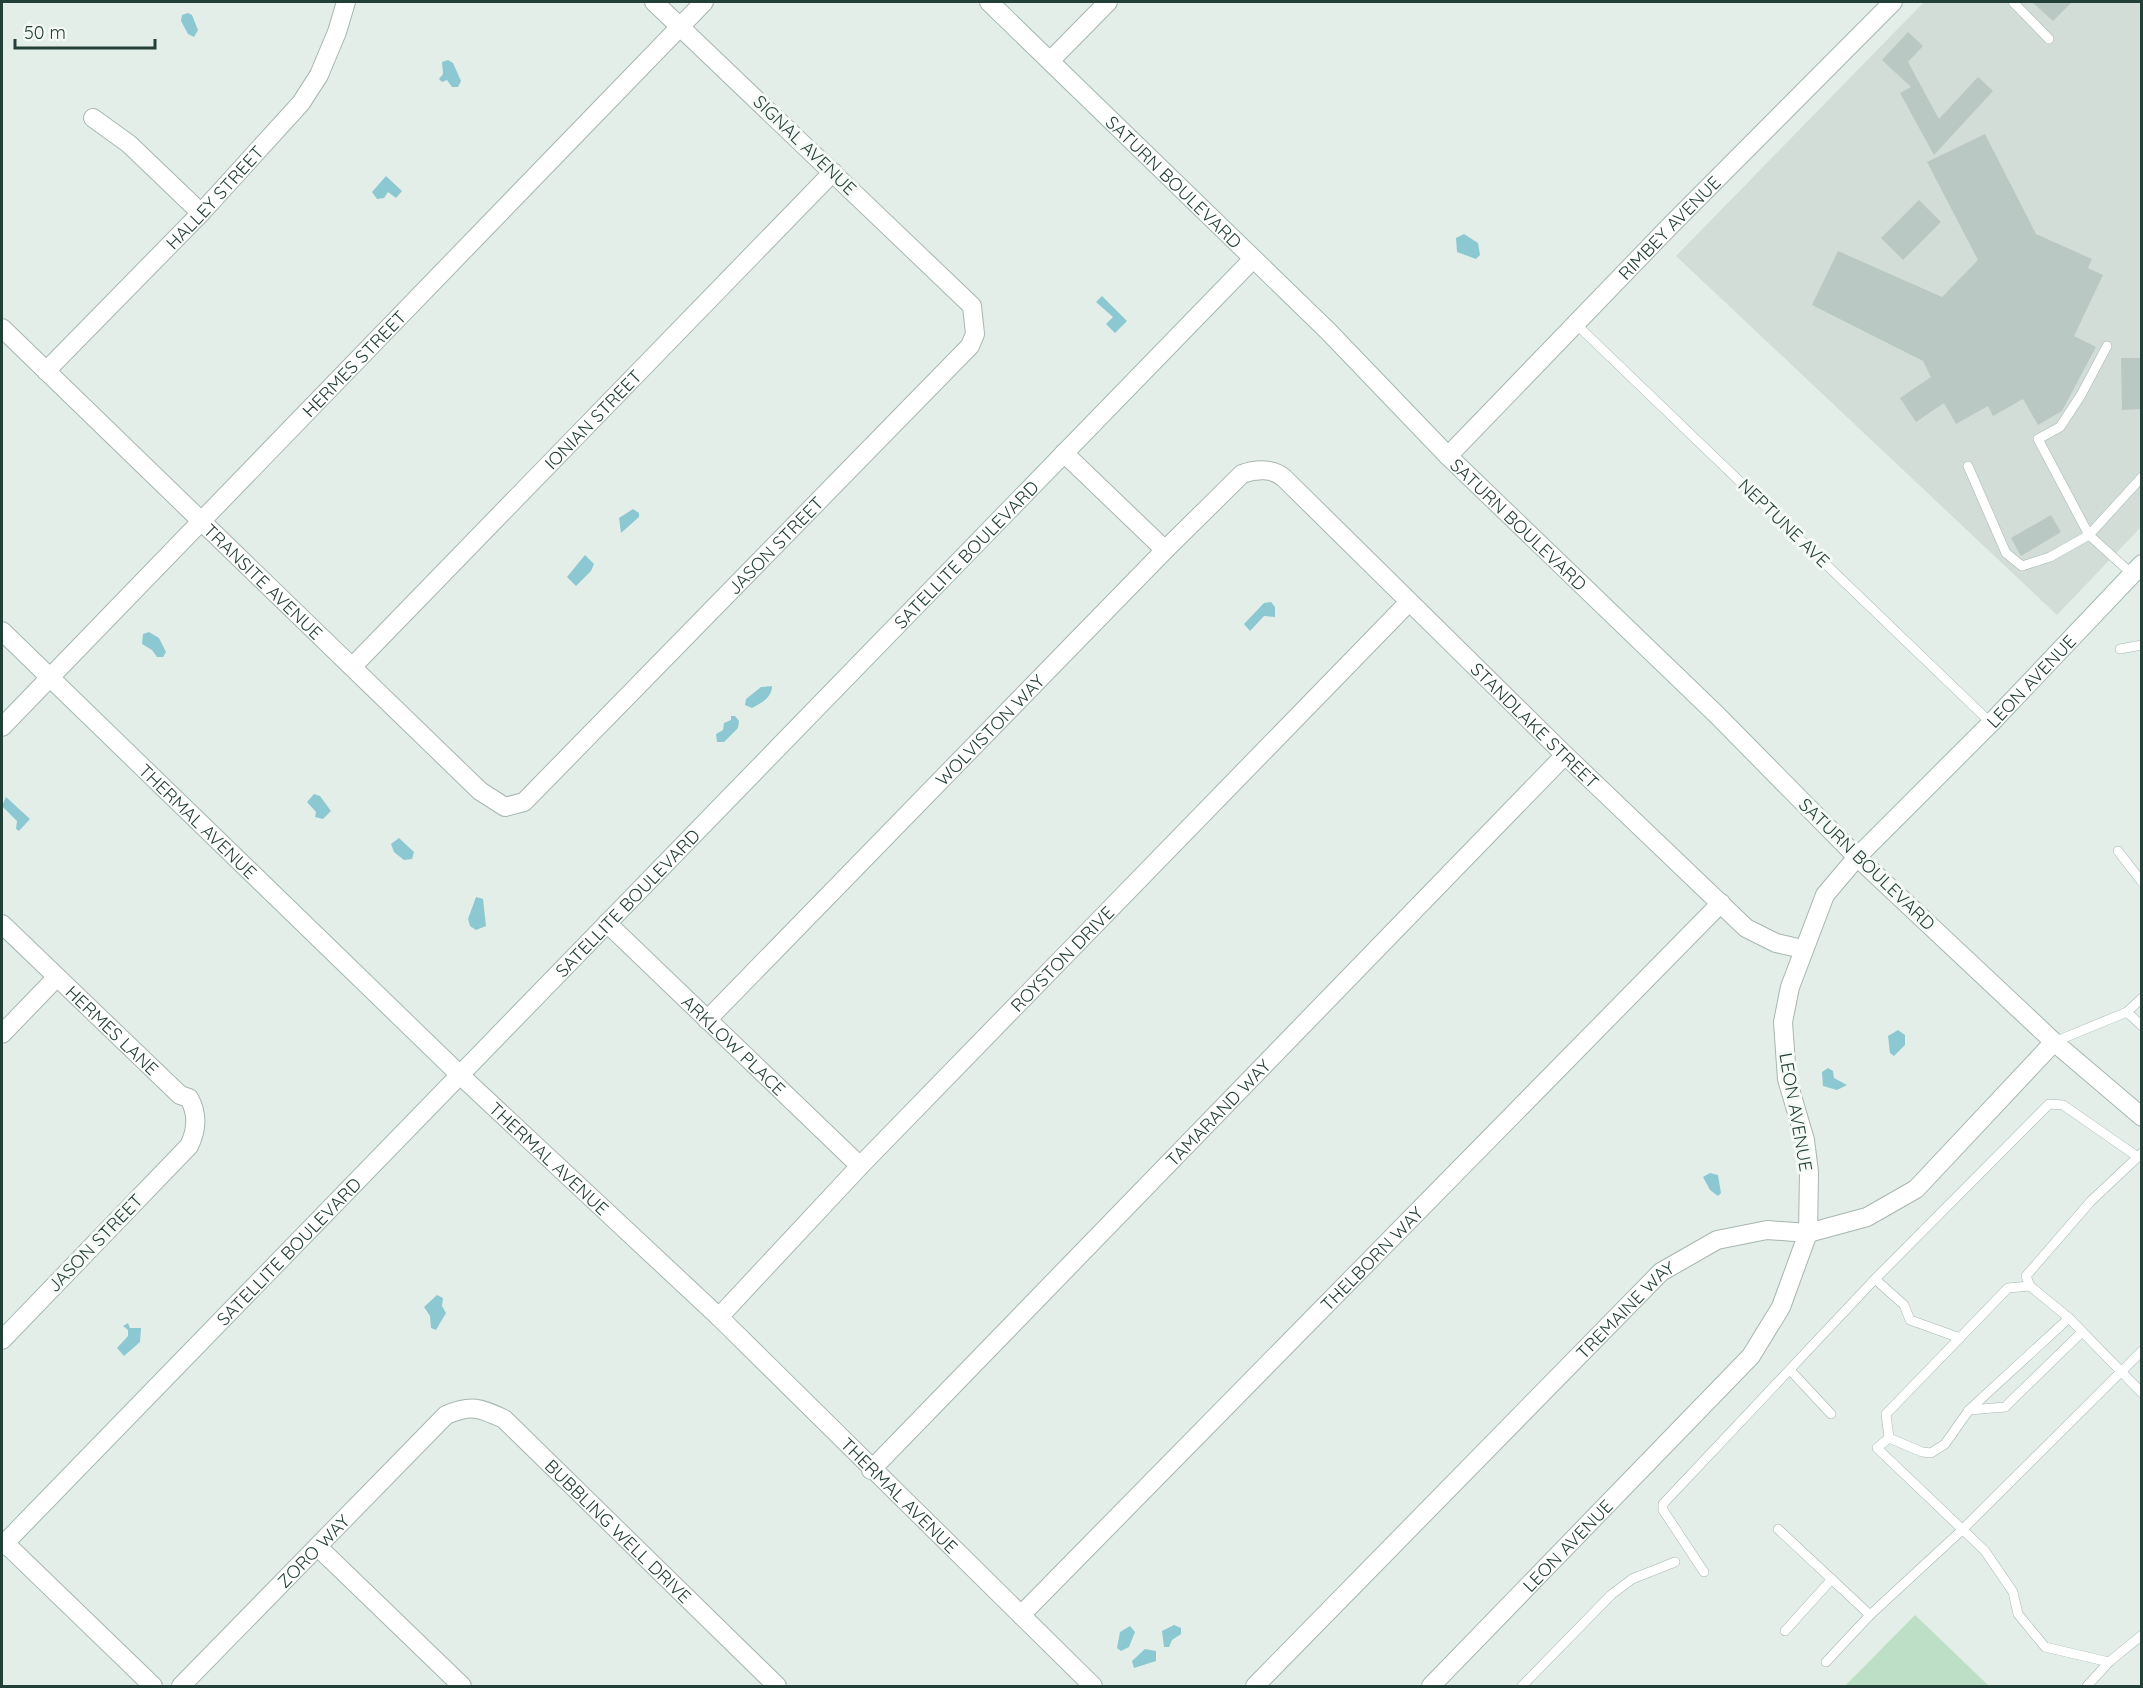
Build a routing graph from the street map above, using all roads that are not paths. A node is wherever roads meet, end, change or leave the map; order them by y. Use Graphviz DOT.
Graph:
graph roads {
  1 [pos="346,2"];
  2 [pos="654,2"];
  3 [pos="704,2"];
  4 [pos="989,2"];
  5 [pos="1108,2"];
  6 [pos="1893,2"];
  7 [pos="2013,2"];
  8 [pos="680,26"];
  9 [pos="2049,39"];
  10 [pos="1050,62"];
  11 [pos="93,118"];
  12 [pos="833,172"];
  13 [pos="201,213"];
  14 [pos="1253,259"];
  15 [pos="955,290"];
  16 [pos="1576,324"];
  17 [pos="2,328"];
  18 [pos="2107,346"];
  19 [pos="46,371"];
  20 [pos="1064,453"];
  21 [pos="1448,456"];
  22 [pos="1968,466"];
  23 [pos="2142,477"];
  24 [pos="1284,478"];
  25 [pos="201,519"];
  26 [pos="2089,535"];
  27 [pos="1165,550"];
  28 [pos="2137,569"];
  29 [pos="1409,602"];
  30 [pos="2,632"];
  31 [pos="2142,645"];
  32 [pos="2120,649"];
  33 [pos="353,666"];
  34 [pos="49,677"];
  35 [pos="1991,723"];
  36 [pos="2,727"];
  37 [pos="1565,755"];
  38 [pos="536,792"];
  39 [pos="2118,851"];
  40 [pos="1857,857"];
  41 [pos="2142,882"];
  42 [pos="1720,903"];
  43 [pos="607,923"];
  44 [pos="2,924"];
  45 [pos="1803,949"];
  46 [pos="57,977"];
  47 [pos="2142,998"];
  48 [pos="2127,1012"];
  49 [pos="707,1020"];
  50 [pos="2142,1026"];
  51 [pos="2,1034"];
  52 [pos="2054,1042"];
  53 [pos="460,1075"];
  54 [pos="2142,1117"];
  55 [pos="189,1146"];
  56 [pos="2140,1155"];
  57 [pos="860,1166"];
  58 [pos="1808,1233"];
  59 [pos="1875,1279"];
  60 [pos="2030,1286"];
  61 [pos="719,1317"];
  62 [pos="2068,1318"];
  63 [pos="2082,1332"];
  64 [pos="1960,1338"];
  65 [pos="2,1340"];
  66 [pos="2142,1351"];
  67 [pos="1790,1370"];
  68 [pos="2121,1371"];
  69 [pos="2142,1393"];
  70 [pos="1969,1410"];
  71 [pos="1831,1414"];
  72 [pos="446,1415"];
  73 [pos="1889,1438"];
  74 [pos="871,1470"];
  75 [pos="1778,1529"];
  76 [pos="1962,1530"];
  77 [pos="3,1544"];
  78 [pos="318,1547"];
  79 [pos="1675,1562"];
  80 [pos="1704,1572"];
  81 [pos="1832,1580"];
  82 [pos="1021,1615"];
  83 [pos="1870,1615"];
  84 [pos="1785,1630"];
  85 [pos="2142,1635"];
  86 [pos="1826,1662"];
  87 [pos="2109,1662"];
  88 [pos="153,1686"];
  89 [pos="181,1686"];
  90 [pos="462,1686"];
  91 [pos="777,1686"];
  92 [pos="1093,1686"];
  93 [pos="1255,1686"];
  94 [pos="1431,1686"];
  95 [pos="1522,1686"];
  96 [pos="2087,1686"];
  1 -- 13 [label="street, HALLEY STREET"];
  2 -- 8 [label="street, SIGNAL AVENUE"];
  3 -- 8 [label="street, HERMES STREET"];
  4 -- 10 [label="street, SATURN BOULEVARD"];
  5 -- 10 [label="street"];
  6 -- 16 [label="street, RIMBEY AVENUE"];
  7 -- 9 [label="lane"];
  8 -- 12 [label="street, SIGNAL AVENUE"];
  8 -- 25 [label="street, HERMES STREET"];
  10 -- 14 [label="street, SATURN BOULEVARD"];
  11 -- 13 [label="street"];
  12 -- 15 [label="street, SIGNAL AVENUE"];
  12 -- 33 [label="street, IONIAN STREET"];
  13 -- 19 [label="street, HALLEY STREET"];
  14 -- 20 [label="street, SATELLITE BOULEVARD"];
  14 -- 21 [label="street, SATURN BOULEVARD"];
  15 -- 38 [label="street, JASON STREET"];
  16 -- 21 [label="street, RIMBEY AVENUE"];
  16 -- 35 [label="lane, NEPTUNE AVE"];
  17 -- 19 [label="street, TRANSITE AVENUE"];
  18 -- 26 [label="lane"];
  19 -- 25 [label="street, TRANSITE AVENUE"];
  20 -- 27 [label="street"];
  20 -- 43 [label="street, SATELLITE BOULEVARD"];
  21 -- 40 [label="street, SATURN BOULEVARD"];
  22 -- 26 [label="lane"];
  23 -- 26 [label="lane"];
  24 -- 27 [label="street, WOLVISTON WAY"];
  24 -- 29 [label="street, STANDLAKE STREET"];
  25 -- 33 [label="street, TRANSITE AVENUE"];
  25 -- 34 [label="street, HERMES STREET"];
  26 -- 28 [label="lane"];
  27 -- 49 [label="street, WOLVISTON WAY"];
  28 -- 35 [label="street, LEON AVENUE"];
  29 -- 37 [label="street, STANDLAKE STREET"];
  29 -- 57 [label="street, ROYSTON DRIVE"];
  30 -- 34 [label="street, THERMAL AVENUE"];
  31 -- 32 [label="lane"];
  33 -- 38 [label="street, TRANSITE AVENUE"];
  34 -- 36 [label="street, HERMES STREET"];
  34 -- 53 [label="street, THERMAL AVENUE"];
  35 -- 40 [label="street, LEON AVENUE"];
  37 -- 42 [label="street, STANDLAKE STREET"];
  37 -- 74 [label="street, TAMARAND WAY"];
  39 -- 41 [label="lane"];
  40 -- 45 [label="street, LEON AVENUE"];
  40 -- 52 [label="street, SATURN BOULEVARD"];
  42 -- 45 [label="street, STANDLAKE STREET"];
  42 -- 82 [label="street, THELBORN WAY"];
  43 -- 49 [label="street, ARKLOW PLACE"];
  43 -- 53 [label="street, SATELLITE BOULEVARD"];
  44 -- 46 [label="street, HERMES LANE"];
  45 -- 58 [label="street, LEON AVENUE"];
  46 -- 51 [label="street"];
  46 -- 55 [label="street, HERMES LANE"];
  47 -- 48 [label="lane"];
  48 -- 50 [label="lane"];
  48 -- 52 [label="lane"];
  49 -- 57 [label="street, ARKLOW PLACE"];
  52 -- 54 [label="street, SATURN BOULEVARD"];
  52 -- 58 [label="street, TREMAINE WAY"];
  53 -- 61 [label="street, THERMAL AVENUE"];
  53 -- 77 [label="street, SATELLITE BOULEVARD"];
  55 -- 65 [label="street, JASON STREET"];
  56 -- 59 [label="lane"];
  56 -- 60 [label="lane"];
  57 -- 61 [label="street, ROYSTON DRIVE"];
  58 -- 93 [label="street, TREMAINE WAY"];
  58 -- 94 [label="street, LEON AVENUE"];
  59 -- 64 [label="lane"];
  59 -- 67 [label="lane"];
  60 -- 62 [label="lane"];
  60 -- 64 [label="lane"];
  61 -- 74 [label="street, THERMAL AVENUE"];
  62 -- 63 [label="lane"];
  62 -- 70 [label="lane"];
  63 -- 68 [label="lane"];
  63 -- 70 [label="lane"];
  64 -- 73 [label="lane"];
  66 -- 68 [label="lane"];
  67 -- 71 [label="lane"];
  67 -- 80 [label="lane"];
  68 -- 69 [label="lane"];
  68 -- 76 [label="lane"];
  70 -- 73 [label="lane"];
  72 -- 78 [label="street, ZORO WAY"];
  72 -- 91 [label="street, BUBBLING WELL DRIVE"];
  73 -- 76 [label="lane"];
  74 -- 82 [label="street, THERMAL AVENUE"];
  75 -- 81 [label="lane"];
  76 -- 83 [label="lane"];
  76 -- 87 [label="lane"];
  77 -- 88 [label="street"];
  78 -- 89 [label="street, ZORO WAY"];
  78 -- 90 [label="street"];
  79 -- 95 [label="lane"];
  81 -- 83 [label="lane"];
  81 -- 84 [label="lane"];
  82 -- 92 [label="street, THERMAL AVENUE"];
  83 -- 86 [label="lane"];
  85 -- 87 [label="lane"];
  87 -- 96 [label="lane"];
}
